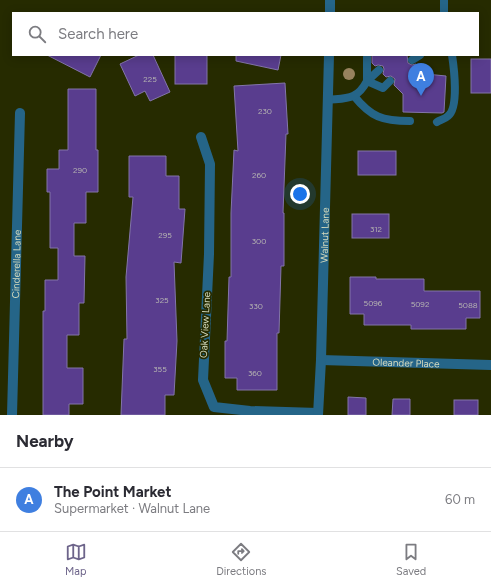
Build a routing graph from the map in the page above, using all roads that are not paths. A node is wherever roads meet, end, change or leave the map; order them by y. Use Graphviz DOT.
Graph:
graph roads {
  1 [pos="330,0"];
  2 [pos="444,0"];
  3 [pos="330,12"];
  4 [pos="444,12"];
  5 [pos="329,56"];
  6 [pos="418,56"];
  7 [pos="452,56"];
  8 [pos="367,57"];
  9 [pos="412,60"];
  10 [pos="379,70"];
  11 [pos="367,81"];
  12 [pos="390,81"];
  13 [pos="354,96"];
  14 [pos="328,100"];
  15 [pos="20,113"];
  16 [pos="410,121"];
  17 [pos="437,122"];
  18 [pos="201,137"];
  19 [pos="321,360"];
  20 [pos="491,364"];
  21 [pos="318,414"];
  22 [pos="12,415"];
  1 -- 3 [label="street"];
  2 -- 4 [label="lane"];
  5 -- 14 [label="street, Walnut Lane"];
  6 -- 9 [label="lane"];
  7 -- 17 [label="lane"];
  8 -- 11 [label="lane"];
  10 -- 11 [label="lane"];
  11 -- 12 [label="lane"];
  11 -- 13 [label="lane"];
  13 -- 14 [label="lane"];
  13 -- 16 [label="lane"];
  14 -- 19 [label="street, Walnut Lane"];
  15 -- 22 [label="street, Cinderella Lane"];
  18 -- 21 [label="street, Oak View Lane"];
  19 -- 20 [label="street, Oleander Place"];
  19 -- 21 [label="street, Walnut Lane"];
}
